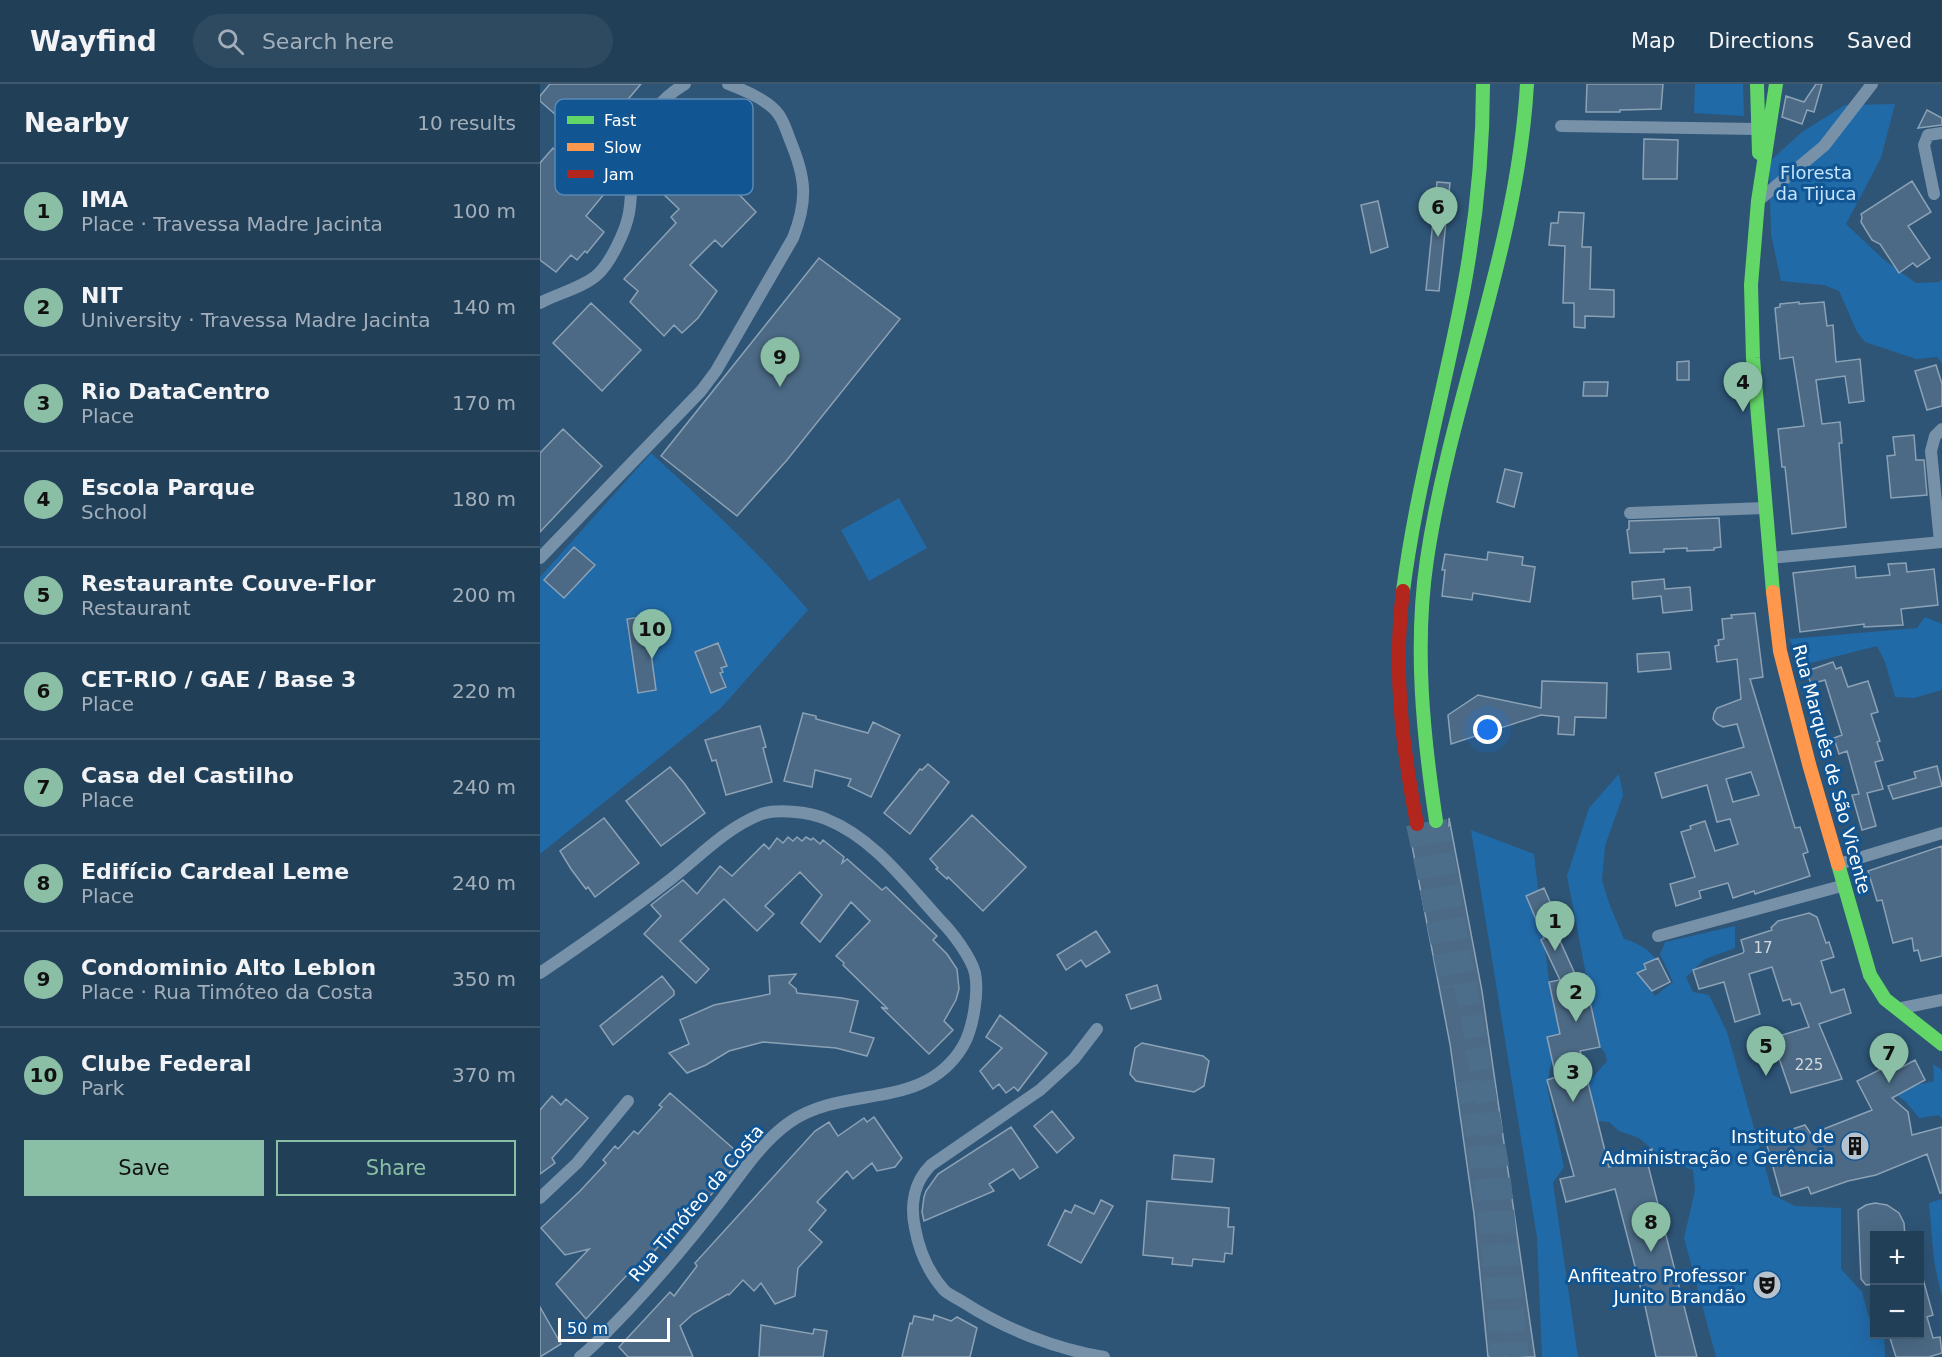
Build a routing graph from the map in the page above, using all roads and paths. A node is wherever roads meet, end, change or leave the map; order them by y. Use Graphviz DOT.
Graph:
graph roads {
  1 [pos="685,84"];
  2 [pos="729,84"];
  3 [pos="1483,84"];
  4 [pos="1527,84"];
  5 [pos="1757,84"];
  6 [pos="1776,84"];
  7 [pos="1872,84"];
  8 [pos="664,99"];
  9 [pos="1561,126"];
  10 [pos="1757,129"];
  11 [pos="1942,133"];
  12 [pos="1761,182"];
  13 [pos="1934,194"];
  14 [pos="631,195"];
  15 [pos="1758,201"];
  16 [pos="540,303"];
  17 [pos="1942,429"];
  18 [pos="1765,508"];
  19 [pos="1630,513"];
  20 [pos="1941,542"];
  21 [pos="540,558"];
  22 [pos="1769,558"];
  23 [pos="1436,821"];
  24 [pos="1417,824"];
  25 [pos="1942,833"];
  26 [pos="1839,864"];
  27 [pos="1845,885"];
  28 [pos="1658,936"];
  29 [pos="540,972"];
  30 [pos="1942,1000"];
  31 [pos="1897,1009"];
  32 [pos="1097,1029"];
  33 [pos="1942,1044"];
  34 [pos="628,1101"];
  35 [pos="540,1198"];
  36 [pos="580,1357"];
  37 [pos="1104,1357"];
  1 -- 8 [label="street"];
  2 -- 21 [label="street"];
  3 -- 24 [label="main road"];
  4 -- 23 [label="main road"];
  5 -- 10 [label="main road"];
  6 -- 12 [label="main road"];
  7 -- 15 [label="street"];
  9 -- 10 [label="street"];
  10 -- 12 [label="main road"];
  11 -- 13 [label="street"];
  12 -- 15 [label="main road, Rua Marquês de São Vicente"];
  14 -- 16 [label="street"];
  15 -- 18 [label="main road, Rua Marquês de São Vicente"];
  17 -- 20 [label="street"];
  18 -- 19 [label="street"];
  18 -- 22 [label="main road, Rua Marquês de São Vicente"];
  20 -- 22 [label="street"];
  22 -- 26 [label="main road, Rua Marquês de São Vicente"];
  25 -- 26 [label="street"];
  26 -- 27 [label="main road, Rua Marquês de São Vicente"];
  27 -- 28 [label="street"];
  27 -- 31 [label="main road, Rua Marquês de São Vicente"];
  29 -- 36 [label="street, Rua Timóteo da Costa"];
  30 -- 31 [label="street"];
  31 -- 33 [label="main road, Rua Marquês de São Vicente"];
  32 -- 37 [label="street"];
  34 -- 35 [label="street"];
}
